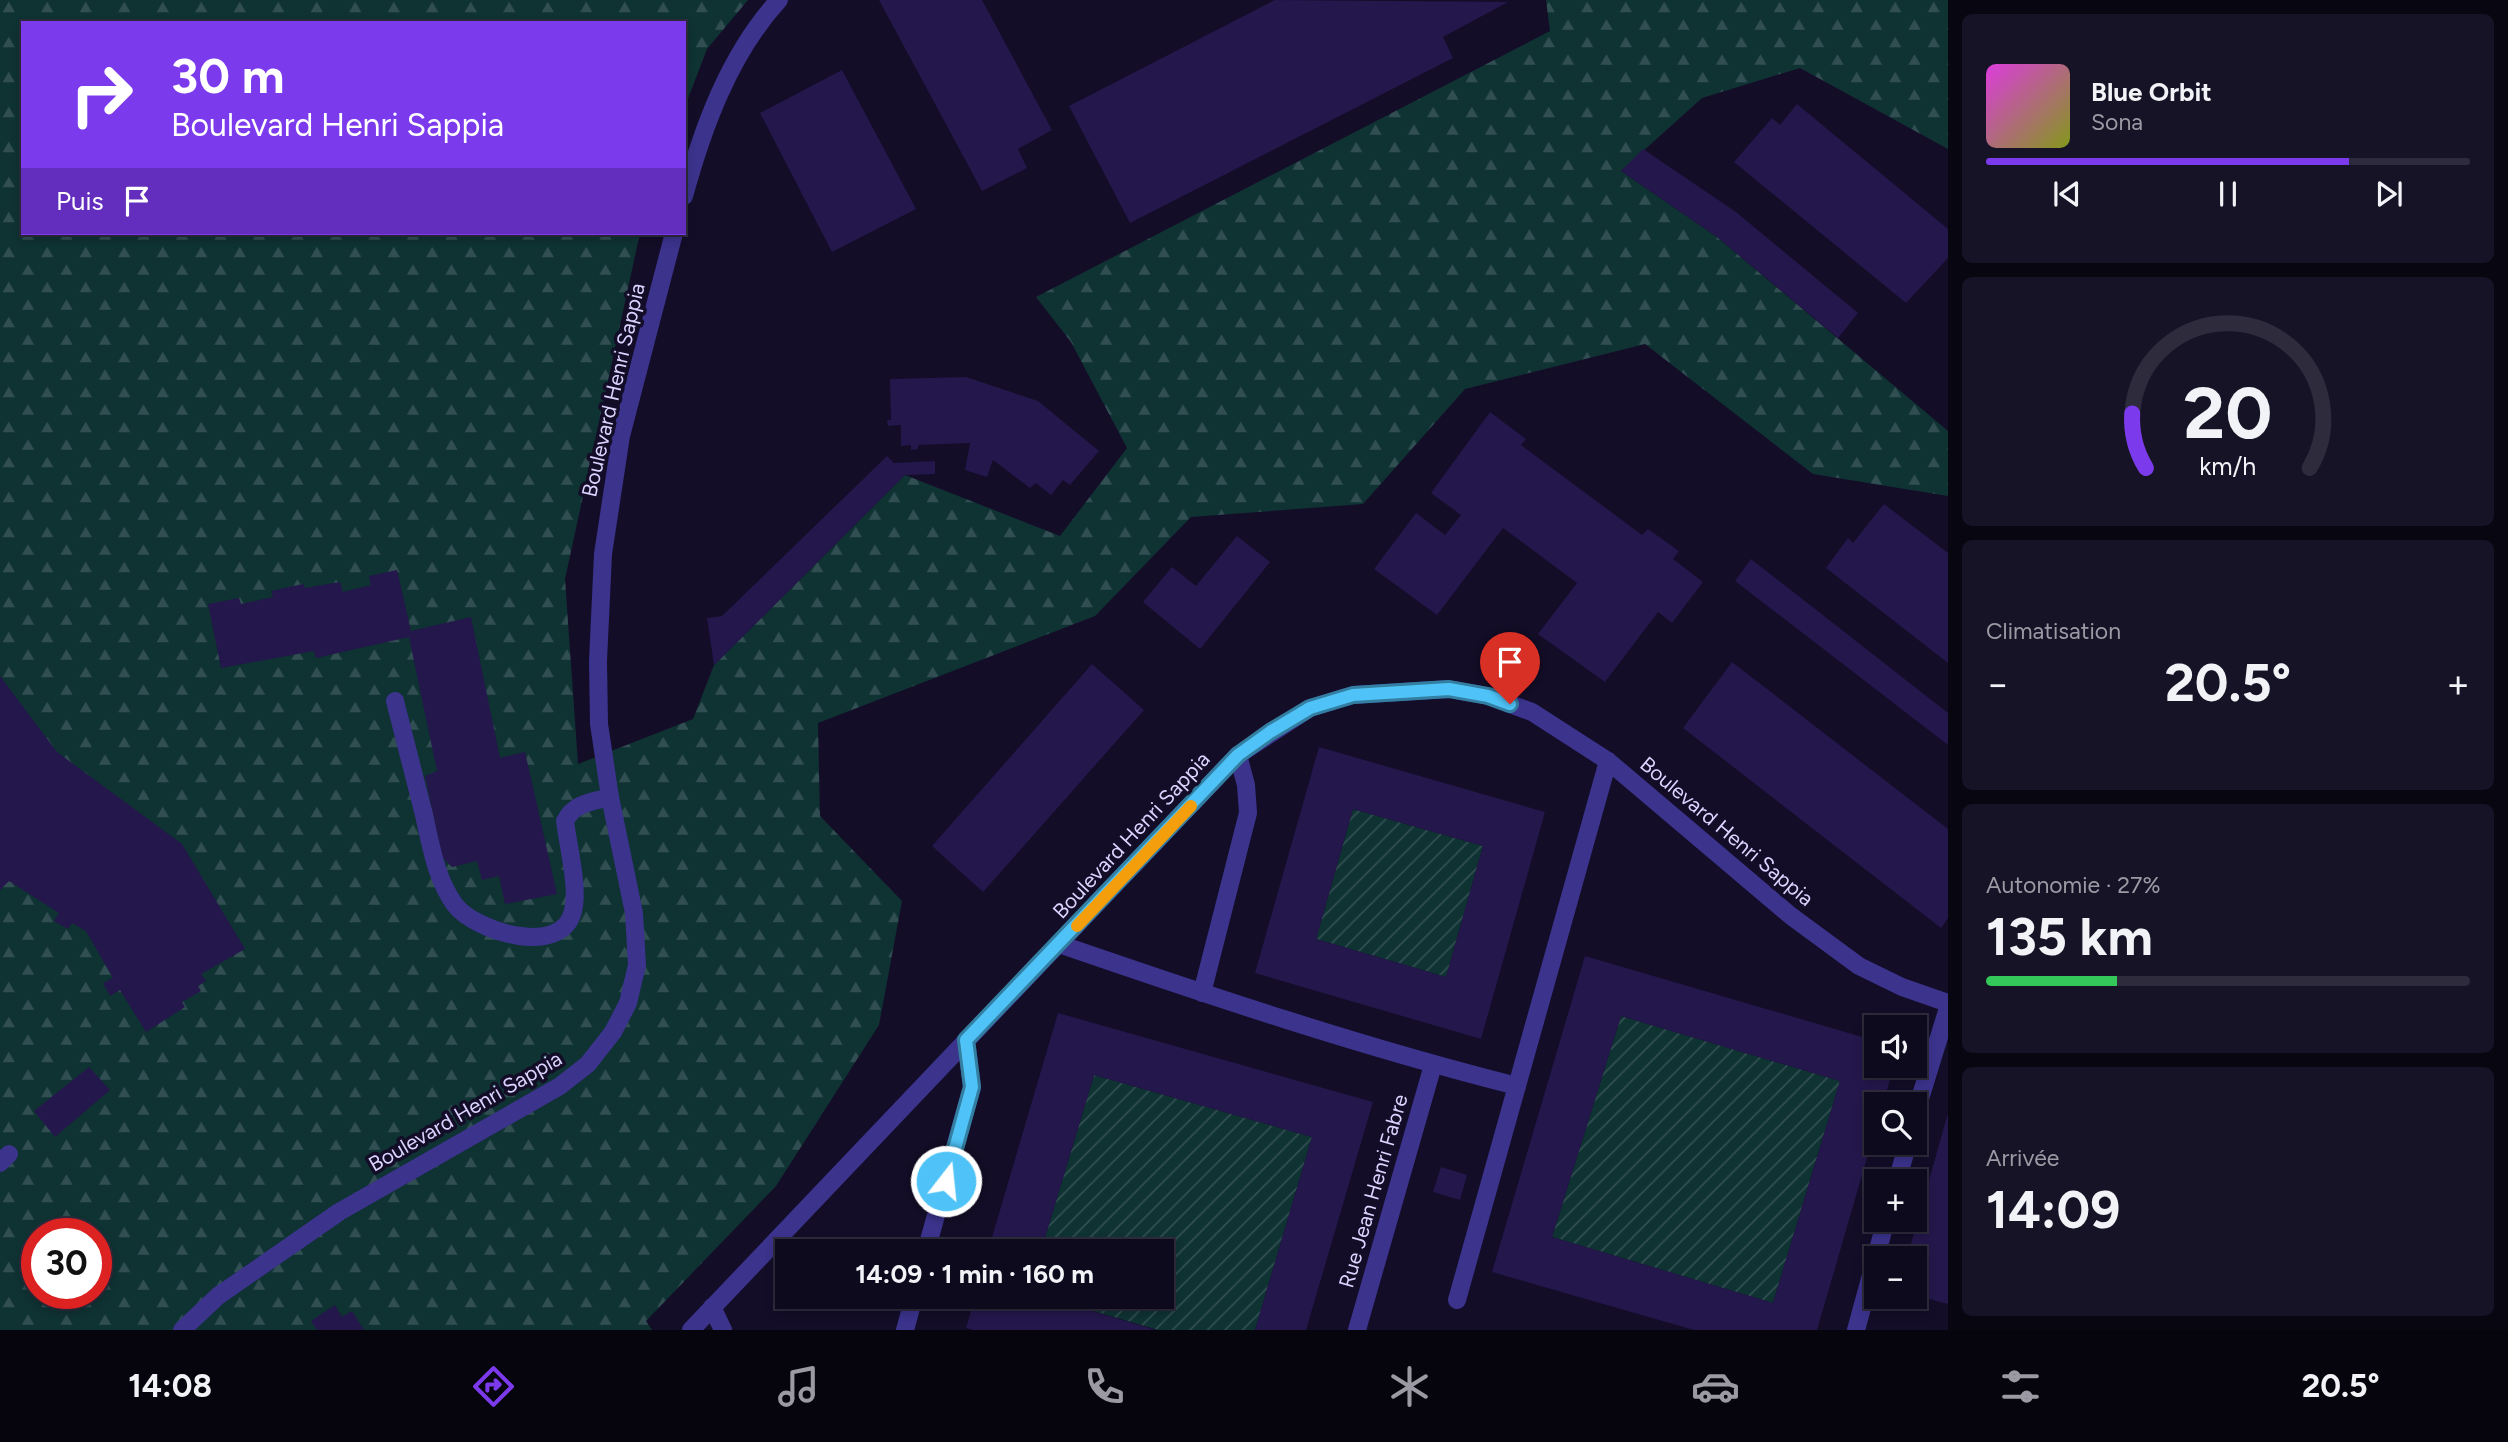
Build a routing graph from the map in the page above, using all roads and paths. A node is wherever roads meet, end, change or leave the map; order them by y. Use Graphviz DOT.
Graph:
graph roads {
  1 [pos="779,0"];
  2 [pos="686,190"];
  3 [pos="673,235"];
  4 [pos="395,701"];
  5 [pos="1238,755"];
  6 [pos="1608,761"];
  7 [pos="610,797"];
  8 [pos="1059,944"];
  9 [pos="1202,993"];
  10 [pos="1948,1006"];
  11 [pos="966,1040"];
  12 [pos="1433,1065"];
  13 [pos="1517,1086"];
  14 [pos="1922,1092"];
  15 [pos="1883,1232"];
  16 [pos="929,1239"];
  17 [pos="1457,1300"];
  18 [pos="712,1307"];
  19 [pos="911,1309"];
  20 [pos="183,1330"];
  21 [pos="691,1330"];
  22 [pos="723,1330"];
  23 [pos="905,1330"];
  24 [pos="1357,1330"];
  25 [pos="1856,1330"];
  1 -- 2 [label="street"];
  3 -- 7 [label="street, Boulevard Henri Sappia"];
  4 -- 7 [label="street"];
  5 -- 6 [label="street, Boulevard Henri Sappia"];
  5 -- 8 [label="street, Boulevard Henri Sappia"];
  5 -- 9 [label="street"];
  6 -- 10 [label="street, Boulevard Henri Sappia"];
  6 -- 13 [label="street"];
  7 -- 20 [label="street, Boulevard Henri Sappia"];
  8 -- 9 [label="street"];
  8 -- 11 [label="street, Boulevard Henri Sappia"];
  9 -- 12 [label="street"];
  10 -- 14 [label="street"];
  11 -- 16 [label="street"];
  11 -- 18 [label="street, Boulevard Henri Sappia"];
  12 -- 13 [label="street"];
  12 -- 24 [label="street, Rue Jean Henri Fabre"];
  13 -- 17 [label="street"];
  15 -- 25 [label="street"];
  18 -- 21 [label="street, Boulevard Henri Sappia"];
  18 -- 22 [label="street"];
  19 -- 23 [label="street"];
}
